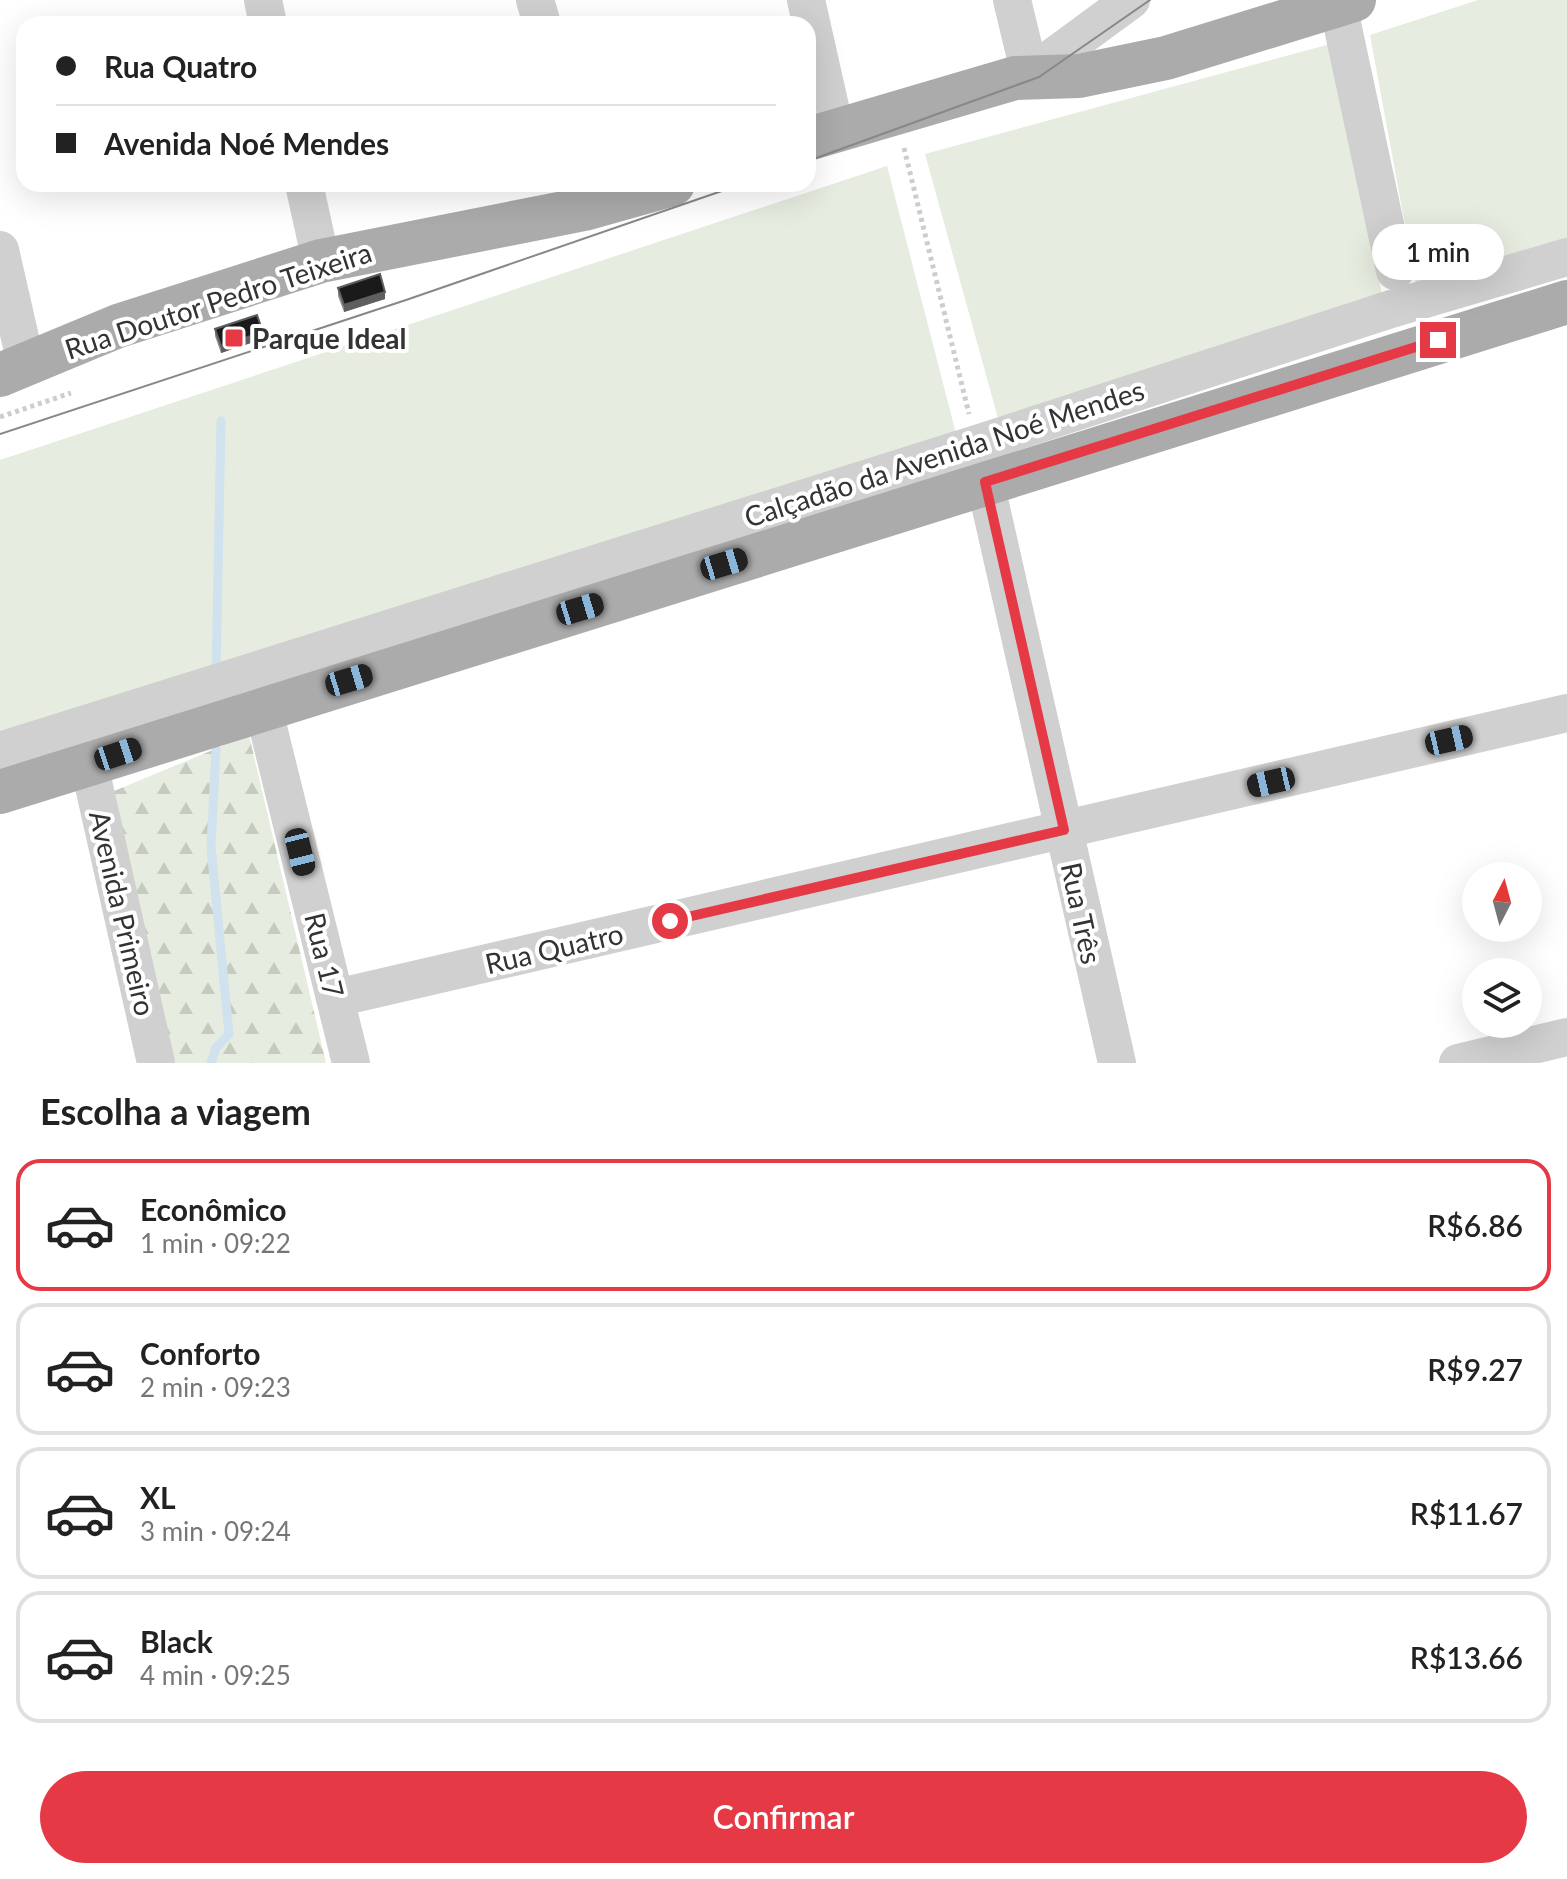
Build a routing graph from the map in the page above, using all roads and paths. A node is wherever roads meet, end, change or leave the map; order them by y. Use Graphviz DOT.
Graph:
graph roads {
  1 [pos="1012,0"];
  2 [pos="1131,0"];
  3 [pos="1343,2"];
  4 [pos="1026,77"];
  5 [pos="816,84"];
  6 [pos="896,112"];
  7 [pos="822,134"];
  8 [pos="306,192"];
  9 [pos="616,192"];
  10 [pos="581,197"];
  11 [pos="0,250"];
  12 [pos="1567,257"];
  13 [pos="321,261"];
  14 [pos="1395,271"];
  15 [pos="1567,302"];
  16 [pos="13,370"];
  17 [pos="71,393"];
  18 [pos="0,417"];
  19 [pos="981,463"];
  20 [pos="263,707"];
  21 [pos="1567,713"];
  22 [pos="0,751"];
  23 [pos="89,764"];
  24 [pos="0,792"];
  25 [pos="1064,830"];
  26 [pos="336,998"];
  27 [pos="1567,1037"];
  28 [pos="156,1063"];
  29 [pos="351,1063"];
  30 [pos="1117,1063"];
  31 [pos="1458,1063"];
  1 -- 4 [label="street"];
  2 -- 4 [label="street"];
  3 -- 4 [label="main road"];
  3 -- 14 [label="street"];
  4 -- 6 [label="main road"];
  5 -- 7 [label="street"];
  6 -- 7 [label="main road"];
  6 -- 19 [label="path"];
  8 -- 13 [label="street"];
  9 -- 10 [label="main road, Rua Doutor Pedro Teixeira"];
  10 -- 13 [label="main road, Rua Doutor Pedro Teixeira"];
  11 -- 16 [label="street"];
  12 -- 19 [label="street, Calçadão da Avenida Noé Mendes"];
  13 -- 16 [label="main road, Rua Doutor Pedro Teixeira"];
  15 -- 19 [label="main road"];
  17 -- 18 [label="path"];
  19 -- 20 [label="main road"];
  19 -- 22 [label="street, Calçadão da Avenida Noé Mendes"];
  19 -- 25 [label="street, Rua Três"];
  20 -- 23 [label="main road"];
  20 -- 26 [label="street, Rua 17"];
  21 -- 25 [label="street, Rua Quatro"];
  23 -- 24 [label="main road"];
  23 -- 28 [label="street, Avenida Primeiro"];
  25 -- 26 [label="street, Rua Quatro"];
  25 -- 30 [label="street, Rua Três"];
  26 -- 29 [label="street, Rua 17"];
  27 -- 31 [label="street"];
}
